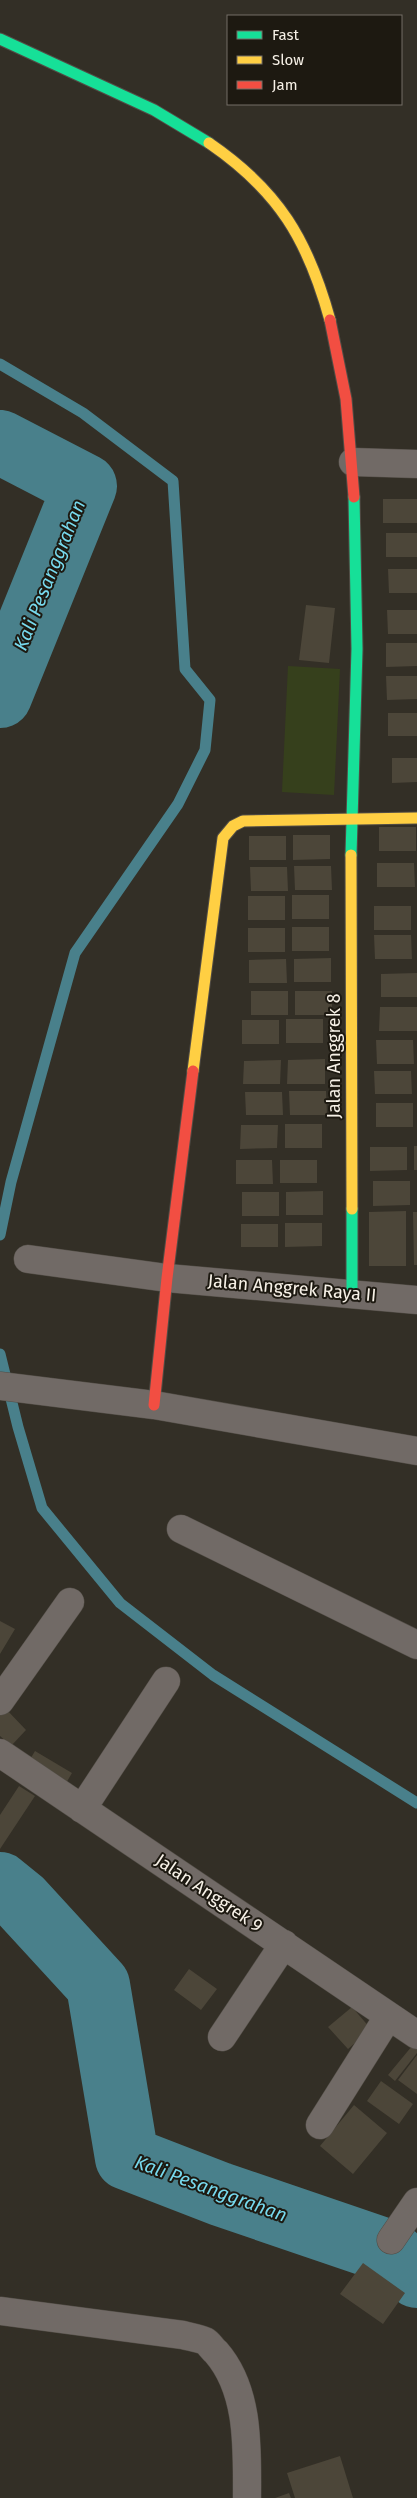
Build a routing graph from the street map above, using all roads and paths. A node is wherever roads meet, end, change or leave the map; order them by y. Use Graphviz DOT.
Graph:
graph roads {
  1 [pos="0,39"];
  2 [pos="353,462"];
  3 [pos="417,464"];
  4 [pos="417,818"];
  5 [pos="350,820"];
  6 [pos="28,1259"];
  7 [pos="167,1278"];
  8 [pos="352,1292"];
  9 [pos="417,1300"];
  10 [pos="10,1387"];
  11 [pos="154,1405"];
  12 [pos="417,1452"];
  13 [pos="181,1529"];
  14 [pos="70,1602"];
  15 [pos="417,1645"];
  16 [pos="166,1681"];
  17 [pos="0,1701"];
  18 [pos="0,1753"];
  19 [pos="82,1809"];
  20 [pos="284,1944"];
  21 [pos="388,2017"];
  22 [pos="417,2034"];
  23 [pos="222,2037"];
  24 [pos="320,2125"];
  25 [pos="417,2202"];
  26 [pos="391,2240"];
  27 [pos="0,2311"];
  28 [pos="248,2498"];
  1 -- 2 [label="street, Jalan Anggrek 8"];
  2 -- 3 [label="street"];
  2 -- 5 [label="street, Jalan Anggrek 8"];
  4 -- 5 [label="street"];
  5 -- 7 [label="street"];
  5 -- 8 [label="street, Jalan Anggrek 8"];
  6 -- 7 [label="street, Jalan Anggrek Raya II"];
  7 -- 8 [label="street, Jalan Anggrek Raya II"];
  7 -- 11 [label="street"];
  8 -- 9 [label="street, Jalan Anggrek Raya II"];
  10 -- 11 [label="street"];
  11 -- 12 [label="street"];
  13 -- 15 [label="street"];
  14 -- 17 [label="street"];
  16 -- 19 [label="street"];
  18 -- 19 [label="street, Jalan Anggrek 9"];
  19 -- 20 [label="street, Jalan Anggrek 9"];
  20 -- 21 [label="street, Jalan Anggrek 9"];
  20 -- 23 [label="street"];
  21 -- 22 [label="street, Jalan Anggrek 9"];
  21 -- 24 [label="street"];
  25 -- 26 [label="street"];
  27 -- 28 [label="street"];
}
